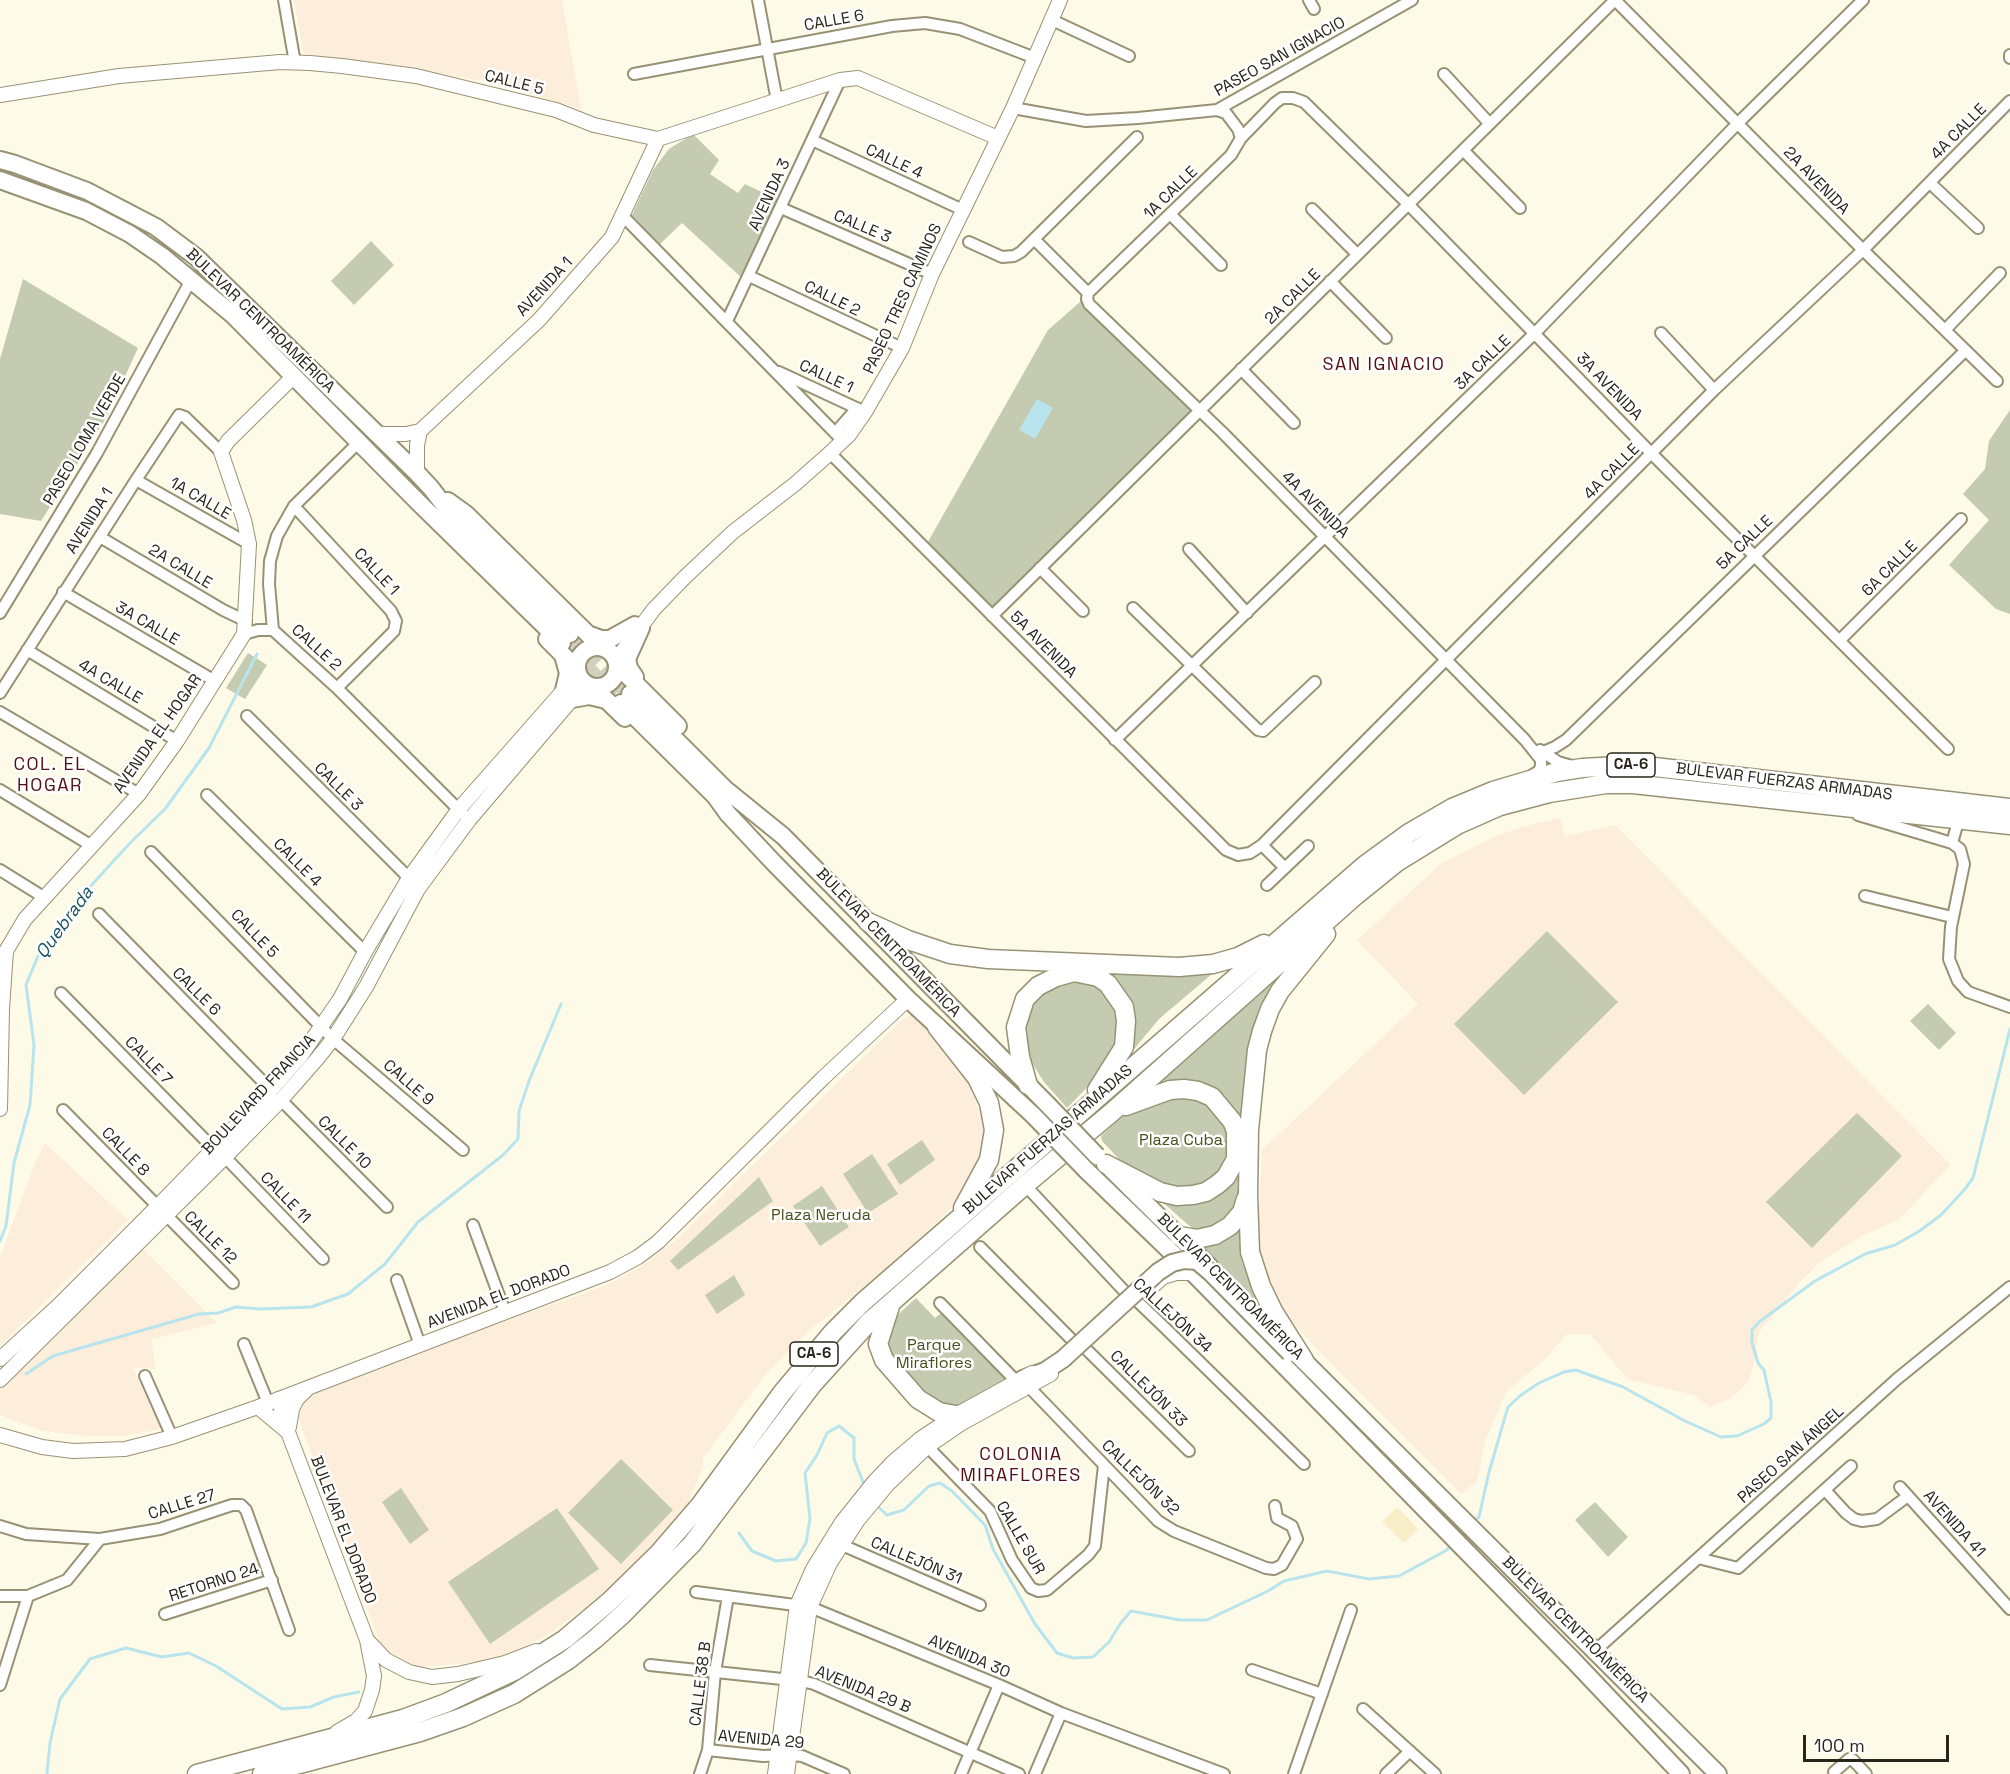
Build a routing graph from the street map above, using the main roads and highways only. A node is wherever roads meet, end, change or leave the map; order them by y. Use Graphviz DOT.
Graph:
graph roads {
  1 [pos="0,160"];
  2 [pos="0,180"];
  3 [pos="569,641"];
  4 [pos="610,655"];
  5 [pos="583,679"];
  6 [pos="619,699"];
  7 [pos="654,701"];
  8 [pos="741,802"];
  9 [pos="2010,808"];
  10 [pos="2010,825"];
  11 [pos="1355,896"];
  12 [pos="868,922"];
  13 [pos="1297,925"];
  14 [pos="937,1027"];
  15 [pos="1028,1085"];
  16 [pos="1088,1105"];
  17 [pos="1111,1113"];
  18 [pos="1102,1160"];
  19 [pos="1248,1195"];
  20 [pos="956,1220"];
  21 [pos="1175,1244"];
  22 [pos="892,1300"];
  23 [pos="1297,1356"];
  24 [pos="1023,1383"];
  25 [pos="959,1419"];
  26 [pos="197,1774"];
  27 [pos="262,1774"];
  28 [pos="1681,1774"];
  29 [pos="1718,1774"];
  1 -- 3 [label="main road, BULEVAR CENTROAMÉRICA"];
  2 -- 3 [label="main road, BULEVAR CENTROAMÉRICA"];
  3 -- 4 [label="main road, BULEVAR CENTROAMÉRICA"];
  3 -- 5 [label="main road, BULEVAR CENTROAMÉRICA"];
  3 -- 6 [label="main road"];
  3 -- 7 [label="main road"];
  4 -- 5 [label="main road"];
  4 -- 5 [label="main road"];
  4 -- 7 [label="main road, BULEVAR CENTROAMÉRICA"];
  5 -- 6 [label="main road, BULEVAR CENTROAMÉRICA"];
  6 -- 8 [label="main road, BULEVAR CENTROAMÉRICA"];
  6 -- 14 [label="main road, BULEVAR CENTROAMÉRICA"];
  7 -- 8 [label="main road, BULEVAR CENTROAMÉRICA"];
  8 -- 12 [label="main road, BULEVAR CENTROAMÉRICA"];
  9 -- 13 [label="highway, BULEVAR FUERZAS ARMADAS / CA-6"];
  10 -- 11 [label="highway, BULEVAR FUERZAS ARMADAS / CA-6"];
  11 -- 17 [label="highway, BULEVAR FUERZAS ARMADAS / CA-6"];
  11 -- 19 [label="highway"];
  12 -- 13 [label="highway"];
  12 -- 15 [label="main road, BULEVAR CENTROAMÉRICA"];
  13 -- 16 [label="highway, BULEVAR FUERZAS ARMADAS / CA-6"];
  14 -- 20 [label="highway"];
  14 -- 21 [label="main road, BULEVAR CENTROAMÉRICA, bridge"];
  15 -- 16 [label="highway"];
  15 -- 18 [label="main road, BULEVAR CENTROAMÉRICA, bridge"];
  16 -- 20 [label="highway, BULEVAR FUERZAS ARMADAS / CA-6"];
  17 -- 18 [label="highway"];
  17 -- 22 [label="highway, BULEVAR FUERZAS ARMADAS / CA-6"];
  18 -- 21 [label="main road, BULEVAR CENTROAMÉRICA"];
  19 -- 21 [label="highway"];
  19 -- 23 [label="highway"];
  20 -- 26 [label="highway, BULEVAR FUERZAS ARMADAS / CA-6"];
  21 -- 23 [label="main road, BULEVAR CENTROAMÉRICA"];
  21 -- 28 [label="main road, BULEVAR CENTROAMÉRICA"];
  22 -- 25 [label="highway"];
  22 -- 27 [label="highway, BULEVAR FUERZAS ARMADAS / CA-6"];
  23 -- 24 [label="main road, bridge"];
  23 -- 29 [label="main road, BULEVAR CENTROAMÉRICA"];
}
